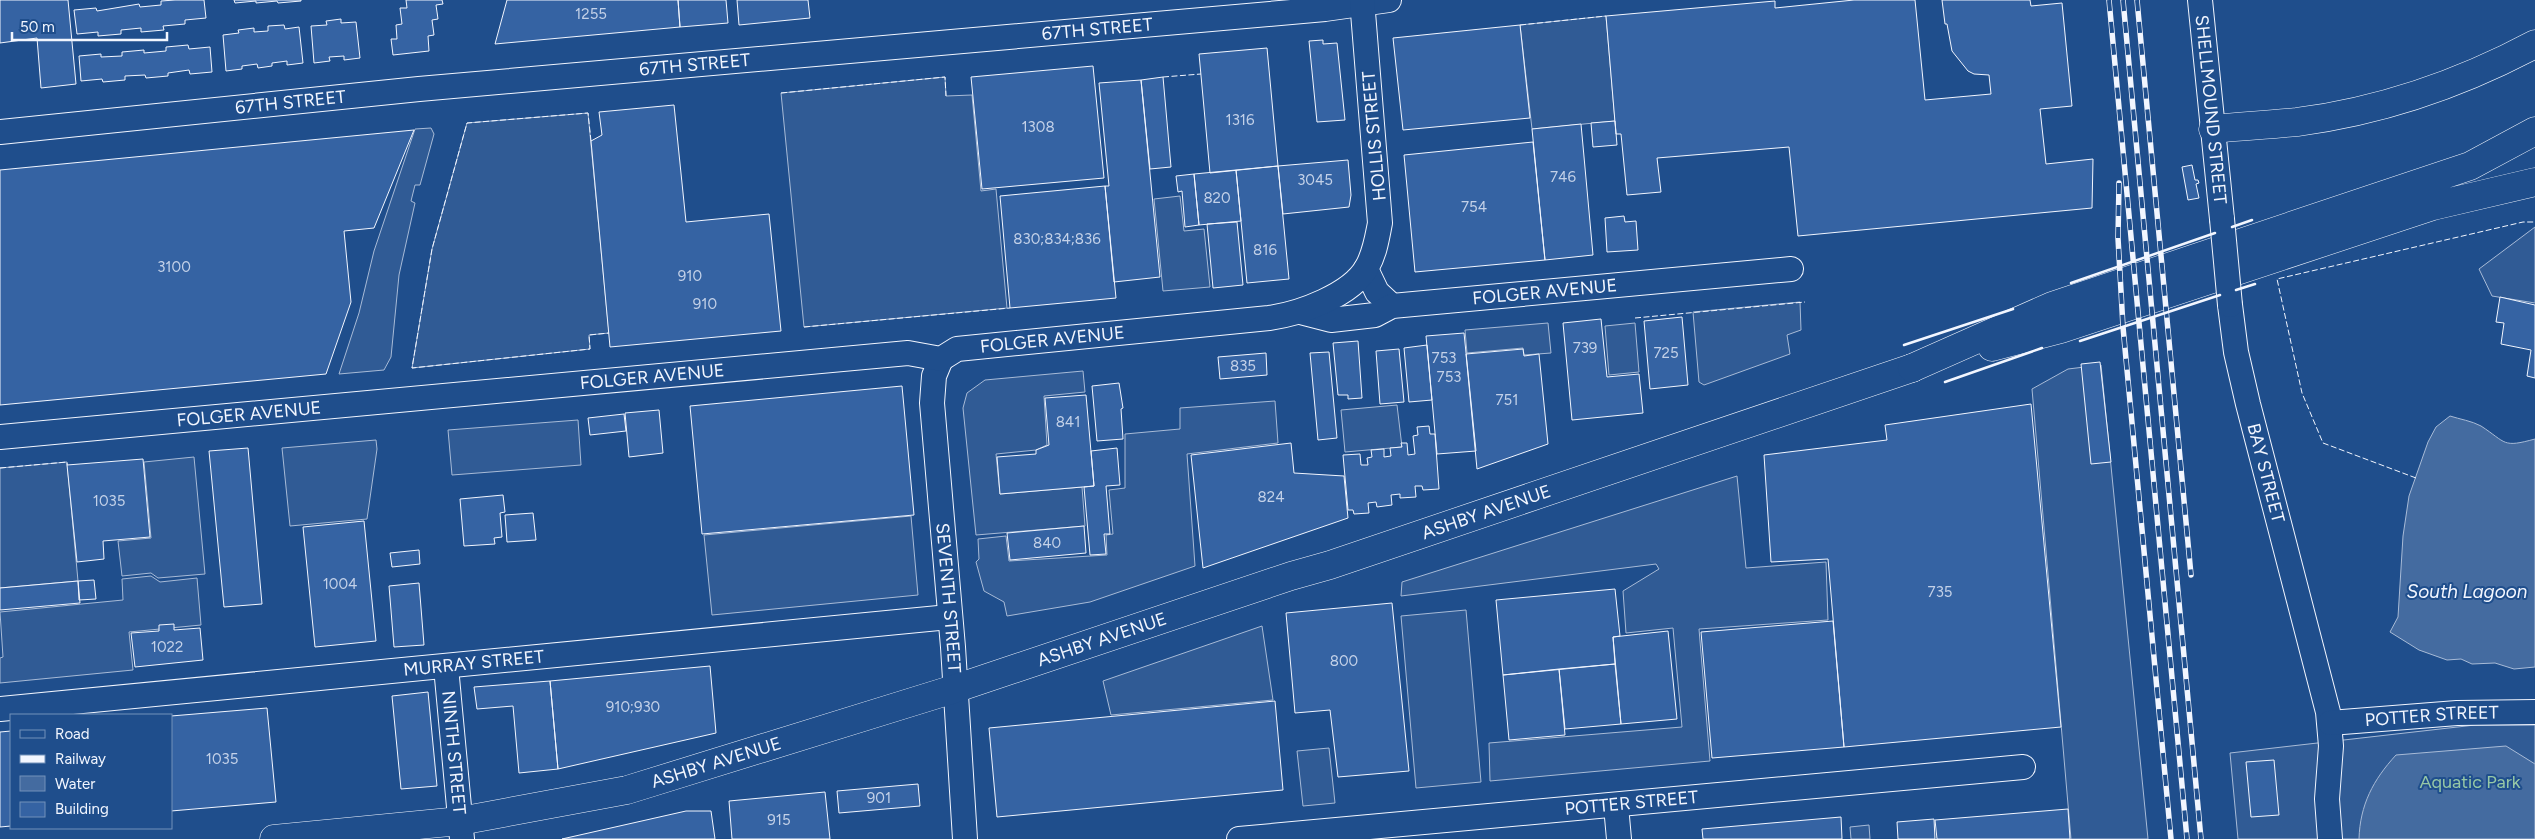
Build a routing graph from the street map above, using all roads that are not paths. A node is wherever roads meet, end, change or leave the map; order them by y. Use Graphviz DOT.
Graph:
graph roads {
  1 [pos="1389,0"];
  2 [pos="2200,0"];
  3 [pos="1362,2"];
  4 [pos="2535,44"];
  5 [pos="2535,117"];
  6 [pos="2213,129"];
  7 [pos="2535,131"];
  8 [pos="0,132"];
  9 [pos="2535,184"];
  10 [pos="2326,214"];
  11 [pos="2222,219"];
  12 [pos="1366,269"];
  13 [pos="1791,269"];
  14 [pos="1343,290"];
  15 [pos="1392,306"];
  16 [pos="1300,312"];
  17 [pos="941,359"];
  18 [pos="1912,368"];
  19 [pos="0,437"];
  20 [pos="949,617"];
  21 [pos="446,667"];
  22 [pos="954,689"];
  23 [pos="0,709"];
  24 [pos="2535,712"];
  25 [pos="2330,723"];
  26 [pos="2023,767"];
  27 [pos="1616,806"];
  28 [pos="461,830"];
  29 [pos="274,839"];
  30 [pos="964,839"];
  31 [pos="1239,839"];
  32 [pos="1619,839"];
  33 [pos="2330,839"];
  1 -- 3 [label="street, 67TH STREET"];
  2 -- 6 [label="street, SHELLMOUND STREET"];
  3 -- 8 [label="street, 67TH STREET"];
  3 -- 12 [label="street, HOLLIS STREET"];
  4 -- 6 [label="main road"];
  5 -- 10 [label="main road"];
  6 -- 11 [label="street, SHELLMOUND STREET"];
  7 -- 10 [label="main road"];
  9 -- 18 [label="main road"];
  10 -- 18 [label="main road"];
  11 -- 25 [label="street, BAY STREET, bridge"];
  12 -- 14 [label="street, HOLLIS STREET"];
  12 -- 15 [label="street"];
  13 -- 15 [label="street, FOLGER AVENUE"];
  14 -- 16 [label="street, FOLGER AVENUE"];
  15 -- 16 [label="street, FOLGER AVENUE"];
  16 -- 17 [label="street, FOLGER AVENUE"];
  17 -- 19 [label="street, FOLGER AVENUE"];
  17 -- 20 [label="street, SEVENTH STREET"];
  18 -- 22 [label="main road, ASHBY AVENUE"];
  20 -- 21 [label="street, MURRAY STREET"];
  20 -- 22 [label="street, SEVENTH STREET"];
  21 -- 23 [label="street, MURRAY STREET"];
  21 -- 28 [label="street, NINTH STREET"];
  22 -- 28 [label="main road, ASHBY AVENUE"];
  22 -- 30 [label="street, SEVENTH STREET"];
  24 -- 25 [label="street, POTTER STREET"];
  25 -- 33 [label="street, BAY STREET"];
  26 -- 27 [label="street, POTTER STREET"];
  27 -- 31 [label="street, POTTER STREET"];
  27 -- 32 [label="street"];
  28 -- 29 [label="main road, ASHBY AVENUE"];
}
